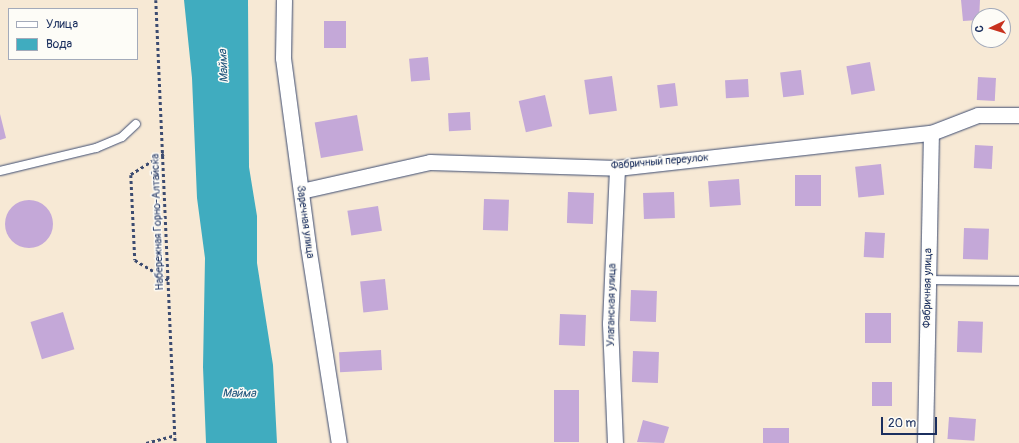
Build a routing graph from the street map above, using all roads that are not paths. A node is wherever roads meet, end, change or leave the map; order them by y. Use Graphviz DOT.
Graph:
graph roads {
  1 [pos="284,0"];
  2 [pos="1019,115"];
  3 [pos="136,124"];
  4 [pos="931,133"];
  5 [pos="617,168"];
  6 [pos="0,172"];
  7 [pos="301,191"];
  8 [pos="928,280"];
  9 [pos="1019,281"];
  10 [pos="339,443"];
  11 [pos="614,443"];
  12 [pos="925,443"];
  1 -- 7 [label="street, Заречная улица"];
  2 -- 4 [label="street, Фабричный переулок"];
  3 -- 6 [label="lane"];
  4 -- 5 [label="street, Фабричный переулок"];
  4 -- 8 [label="street, Фабричная улица"];
  5 -- 7 [label="street, Фабричный переулок"];
  5 -- 11 [label="street, Улаганская улица"];
  7 -- 10 [label="street, Заречная улица"];
  8 -- 9 [label="lane"];
  8 -- 12 [label="street, Фабричная улица"];
}
